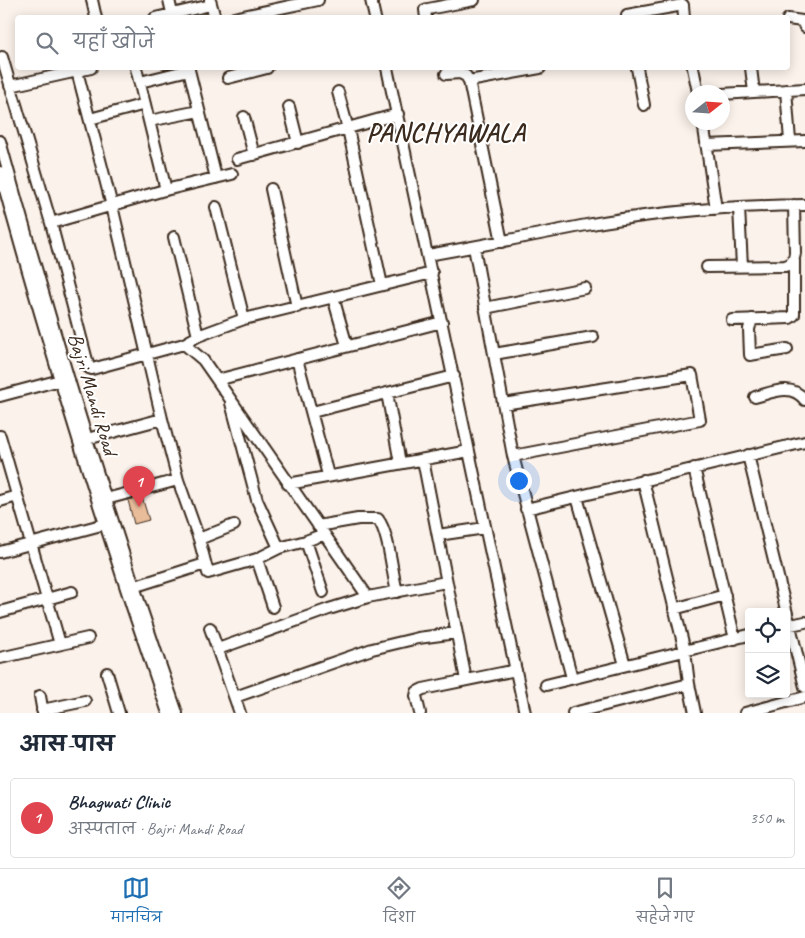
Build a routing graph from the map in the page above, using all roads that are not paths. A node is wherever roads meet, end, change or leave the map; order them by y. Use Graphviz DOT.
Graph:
graph roads {
  1 [pos="92,0"];
  2 [pos="169,0"];
  3 [pos="318,0"];
  4 [pos="371,0"];
  5 [pos="474,0"];
  6 [pos="211,3"];
  7 [pos="172,13"];
  8 [pos="95,15"];
  9 [pos="165,15"];
  10 [pos="248,15"];
  11 [pos="374,15"];
  12 [pos="426,15"];
  13 [pos="627,15"];
  14 [pos="684,15"];
  15 [pos="790,19"];
  16 [pos="805,27"];
  17 [pos="2,57"];
  18 [pos="82,70"];
  19 [pos="137,70"];
  20 [pos="259,70"];
  21 [pos="387,70"];
  22 [pos="530,70"];
  23 [pos="637,70"];
  24 [pos="693,70"];
  25 [pos="751,70"];
  26 [pos="77,71"];
  27 [pos="446,74"];
  28 [pos="228,78"];
  29 [pos="140,82"];
  30 [pos="469,82"];
  31 [pos="697,85"];
  32 [pos="10,86"];
  33 [pos="805,89"];
  34 [pos="786,90"];
  35 [pos="338,92"];
  36 [pos="754,92"];
  37 [pos="730,94"];
  38 [pos="145,104"];
  39 [pos="644,105"];
  40 [pos="289,107"];
  41 [pos="199,111"];
  42 [pos="398,114"];
  43 [pos="244,117"];
  44 [pos="90,119"];
  45 [pos="149,121"];
  46 [pos="348,129"];
  47 [pos="704,130"];
  48 [pos="0,141"];
  49 [pos="805,141"];
  50 [pos="298,142"];
  51 [pos="790,142"];
  52 [pos="706,145"];
  53 [pos="254,155"];
  54 [pos="237,159"];
  55 [pos="0,172"];
  56 [pos="232,174"];
  57 [pos="216,178"];
  58 [pos="5,183"];
  59 [pos="271,189"];
  60 [pos="166,190"];
  61 [pos="800,205"];
  62 [pos="112,206"];
  63 [pos="216,207"];
  64 [pos="739,208"];
  65 [pos="716,209"];
  66 [pos="51,224"];
  67 [pos="174,238"];
  68 [pos="502,242"];
  69 [pos="474,247"];
  70 [pos="428,255"];
  71 [pos="794,260"];
  72 [pos="742,266"];
  73 [pos="708,267"];
  74 [pos="432,272"];
  75 [pos="382,285"];
  76 [pos="585,288"];
  77 [pos="333,298"];
  78 [pos="297,307"];
  79 [pos="485,308"];
  80 [pos="244,319"];
  81 [pos="752,319"];
  82 [pos="732,320"];
  83 [pos="442,322"];
  84 [pos="198,336"];
  85 [pos="594,337"];
  86 [pos="184,344"];
  87 [pos="347,346"];
  88 [pos="787,349"];
  89 [pos="148,354"];
  90 [pos="494,354"];
  91 [pos="297,359"];
  92 [pos="454,376"];
  93 [pos="64,379"];
  94 [pos="217,380"];
  95 [pos="387,393"];
  96 [pos="0,396"];
  97 [pos="230,397"];
  98 [pos="755,397"];
  99 [pos="805,400"];
  100 [pos="503,404"];
  101 [pos="312,412"];
  102 [pos="162,419"];
  103 [pos="0,436"];
  104 [pos="87,439"];
  105 [pos="805,442"];
  106 [pos="469,451"];
  107 [pos="748,455"];
  108 [pos="513,456"];
  109 [pos="423,460"];
  110 [pos="400,463"];
  111 [pos="694,468"];
  112 [pos="328,475"];
  113 [pos="178,480"];
  114 [pos="643,480"];
  115 [pos="288,484"];
  116 [pos="17,496"];
  117 [pos="577,497"];
  118 [pos="106,499"];
  119 [pos="0,501"];
  120 [pos="526,510"];
  121 [pos="105,524"];
  122 [pos="234,525"];
  123 [pos="486,528"];
  124 [pos="321,530"];
  125 [pos="438,535"];
  126 [pos="199,540"];
  127 [pos="306,541"];
  128 [pos="31,543"];
  129 [pos="279,548"];
  130 [pos="0,552"];
  131 [pos="257,559"];
  132 [pos="205,564"];
  133 [pos="446,582"];
  134 [pos="133,587"];
  135 [pos="72,592"];
  136 [pos="322,592"];
  137 [pos="397,592"];
  138 [pos="725,595"];
  139 [pos="368,597"];
  140 [pos="48,599"];
  141 [pos="273,607"];
  142 [pos="784,608"];
  143 [pos="674,609"];
  144 [pos="0,612"];
  145 [pos="805,622"];
  146 [pos="790,626"];
  147 [pos="210,628"];
  148 [pos="456,633"];
  149 [pos="790,633"];
  150 [pos="745,636"];
  151 [pos="88,638"];
  152 [pos="735,639"];
  153 [pos="60,644"];
  154 [pos="218,649"];
  155 [pos="685,651"];
  156 [pos="0,658"];
  157 [pos="625,665"];
  158 [pos="516,670"];
  159 [pos="107,673"];
  160 [pos="572,678"];
  161 [pos="466,680"];
  162 [pos="689,684"];
  163 [pos="546,685"];
  164 [pos="805,687"];
  165 [pos="40,696"];
  166 [pos="234,697"];
  167 [pos="805,697"];
  168 [pos="85,701"];
  169 [pos="42,711"];
  170 [pos="119,713"];
  171 [pos="168,713"];
  172 [pos="176,713"];
  173 [pos="240,713"];
  174 [pos="419,713"];
  175 [pos="525,713"];
  176 [pos="573,713"];
  177 [pos="695,713"];
  178 [pos="746,713"];
  1 -- 8 [label="street"];
  2 -- 7 [label="street"];
  3 -- 10 [label="street"];
  4 -- 11 [label="street"];
  5 -- 12 [label="street"];
  6 -- 7 [label="street"];
  7 -- 9 [label="street"];
  13 -- 14 [label="street"];
  15 -- 16 [label="street"];
  17 -- 32 [label="street"];
  18 -- 26 [label="street"];
  19 -- 29 [label="street"];
  20 -- 28 [label="street"];
  21 -- 42 [label="street"];
  22 -- 30 [label="street"];
  23 -- 39 [label="street"];
  24 -- 31 [label="street"];
  25 -- 36 [label="street"];
  26 -- 32 [label="street"];
  26 -- 44 [label="street"];
  27 -- 30 [label="street"];
  29 -- 38 [label="street"];
  29 -- 41 [label="street"];
  30 -- 68 [label="street"];
  32 -- 66 [label="street"];
  33 -- 34 [label="street"];
  34 -- 36 [label="street"];
  34 -- 51 [label="street"];
  35 -- 46 [label="street"];
  36 -- 37 [label="street"];
  38 -- 44 [label="street"];
  38 -- 45 [label="street"];
  40 -- 50 [label="street"];
  41 -- 45 [label="street"];
  41 -- 57 [label="street"];
  42 -- 46 [label="street"];
  42 -- 70 [label="street"];
  43 -- 53 [label="street"];
  44 -- 62 [label="street"];
  45 -- 60 [label="street"];
  46 -- 50 [label="street"];
  46 -- 75 [label="street"];
  47 -- 52 [label="street"];
  48 -- 58 [label="street, Bajri Mandi Road"];
  49 -- 51 [label="street"];
  50 -- 53 [label="street"];
  51 -- 52 [label="street"];
  52 -- 65 [label="street"];
  53 -- 54 [label="street"];
  55 -- 58 [label="street"];
  56 -- 57 [label="street"];
  57 -- 60 [label="street"];
  58 -- 93 [label="street, Bajri Mandi Road"];
  59 -- 78 [label="street"];
  60 -- 62 [label="street"];
  61 -- 64 [label="street"];
  61 -- 71 [label="street"];
  62 -- 66 [label="street"];
  62 -- 89 [label="street"];
  63 -- 80 [label="street"];
  64 -- 65 [label="street"];
  64 -- 72 [label="street"];
  65 -- 68 [label="street"];
  66 -- 89 [label="street"];
  67 -- 84 [label="street"];
  68 -- 69 [label="street"];
  69 -- 70 [label="street"];
  69 -- 79 [label="street"];
  70 -- 74 [label="street"];
  71 -- 72 [label="street"];
  71 -- 81 [label="street"];
  72 -- 73 [label="street"];
  74 -- 75 [label="street"];
  74 -- 83 [label="street"];
  75 -- 77 [label="street"];
  76 -- 79 [label="street"];
  77 -- 78 [label="street"];
  77 -- 87 [label="street"];
  78 -- 80 [label="street"];
  79 -- 90 [label="street"];
  80 -- 84 [label="street"];
  81 -- 82 [label="street"];
  81 -- 88 [label="street"];
  83 -- 87 [label="street"];
  83 -- 92 [label="street"];
  84 -- 86 [label="street"];
  85 -- 90 [label="street"];
  86 -- 89 [label="street"];
  86 -- 94 [label="street"];
  87 -- 91 [label="street"];
  89 -- 102 [label="street"];
  90 -- 100 [label="street"];
  91 -- 94 [label="street"];
  91 -- 101 [label="street"];
  92 -- 95 [label="street"];
  92 -- 106 [label="street"];
  93 -- 96 [label="street"];
  93 -- 104 [label="street, Bajri Mandi Road"];
  93 -- 121 [label="street"];
  94 -- 97 [label="street"];
  95 -- 101 [label="street"];
  95 -- 110 [label="street"];
  97 -- 115 [label="street"];
  97 -- 129 [label="street"];
  98 -- 99 [label="street"];
  100 -- 108 [label="street"];
  100 -- 108 [label="street"];
  101 -- 112 [label="street"];
  102 -- 104 [label="street"];
  102 -- 113 [label="street"];
  103 -- 116 [label="street"];
  104 -- 118 [label="street, Bajri Mandi Road"];
  105 -- 107 [label="street"];
  106 -- 109 [label="street"];
  106 -- 123 [label="street"];
  107 -- 111 [label="street"];
  107 -- 142 [label="street"];
  108 -- 120 [label="street"];
  109 -- 110 [label="street"];
  109 -- 125 [label="street"];
  110 -- 112 [label="street"];
  111 -- 114 [label="street"];
  111 -- 138 [label="street"];
  112 -- 115 [label="street"];
  113 -- 118 [label="street"];
  113 -- 126 [label="street"];
  114 -- 117 [label="street"];
  114 -- 143 [label="street"];
  115 -- 124 [label="street"];
  116 -- 119 [label="street"];
  116 -- 128 [label="street"];
  117 -- 120 [label="street"];
  117 -- 157 [label="street"];
  118 -- 134 [label="street, Bajri Mandi Road"];
  120 -- 160 [label="street"];
  121 -- 128 [label="street"];
  121 -- 171 [label="street"];
  122 -- 126 [label="street"];
  123 -- 125 [label="street"];
  123 -- 158 [label="street"];
  124 -- 127 [label="street"];
  124 -- 137 [label="street"];
  124 -- 139 [label="street"];
  125 -- 133 [label="street"];
  126 -- 132 [label="street"];
  127 -- 129 [label="street"];
  127 -- 136 [label="street"];
  128 -- 130 [label="street"];
  128 -- 140 [label="street"];
  129 -- 131 [label="street"];
  131 -- 132 [label="street"];
  131 -- 141 [label="street"];
  132 -- 134 [label="street"];
  133 -- 137 [label="street"];
  133 -- 148 [label="street"];
  134 -- 172 [label="street, Bajri Mandi Road"];
  135 -- 140 [label="street"];
  137 -- 139 [label="street"];
  138 -- 143 [label="street"];
  138 -- 152 [label="street"];
  139 -- 154 [label="street"];
  140 -- 144 [label="street"];
  140 -- 153 [label="street"];
  143 -- 155 [label="street"];
  145 -- 146 [label="street"];
  147 -- 154 [label="street"];
  148 -- 161 [label="street"];
  148 -- 166 [label="street"];
  149 -- 164 [label="street"];
  150 -- 152 [label="street"];
  151 -- 153 [label="street"];
  152 -- 155 [label="street"];
  153 -- 156 [label="street"];
  154 -- 166 [label="street"];
  155 -- 157 [label="street"];
  155 -- 162 [label="street"];
  157 -- 160 [label="street"];
  158 -- 161 [label="street"];
  158 -- 175 [label="street"];
  159 -- 170 [label="street"];
  160 -- 163 [label="street"];
  161 -- 174 [label="street"];
  162 -- 176 [label="street"];
  162 -- 177 [label="street"];
  165 -- 169 [label="street"];
  166 -- 173 [label="street"];
  167 -- 178 [label="street"];
  168 -- 169 [label="street"];
}
